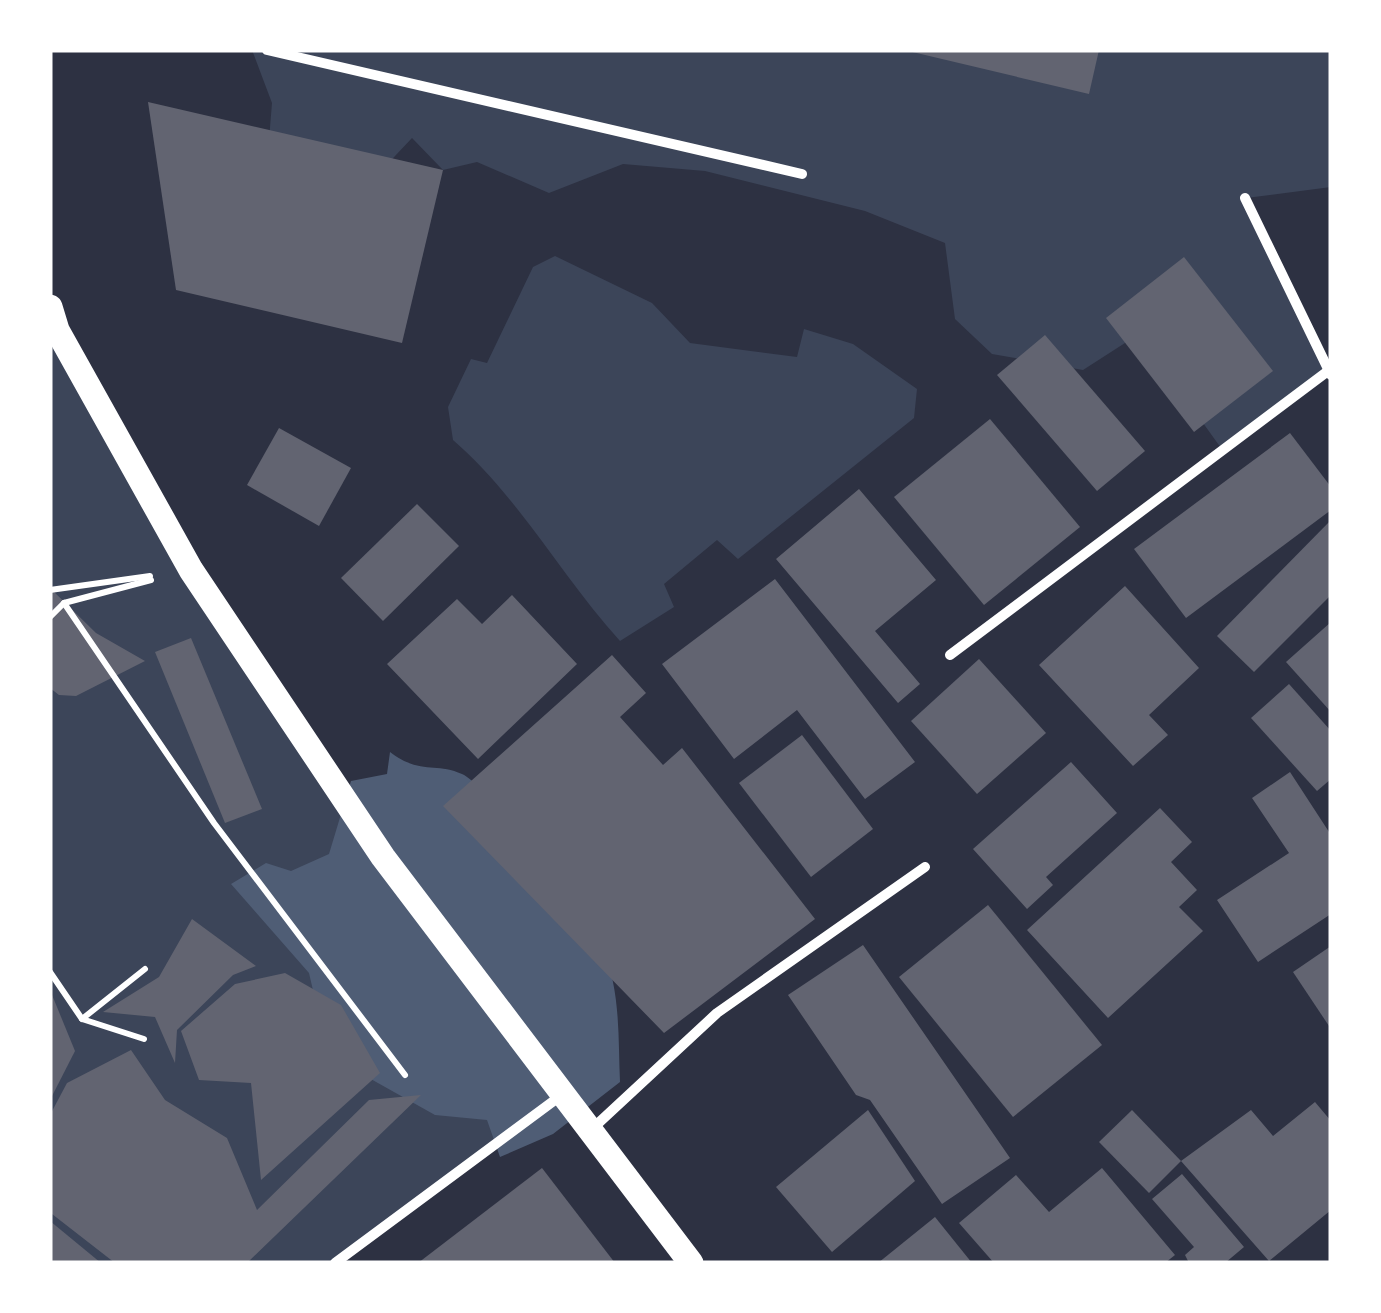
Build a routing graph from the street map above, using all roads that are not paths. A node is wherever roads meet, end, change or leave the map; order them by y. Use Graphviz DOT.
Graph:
graph roads {
  1 [pos="268,50"];
  2 [pos="802,174"];
  3 [pos="1245,198"];
  4 [pos="50,307"];
  5 [pos="1330,373"];
  6 [pos="950,655"];
  7 [pos="925,867"];
  8 [pos="564,1093"];
  9 [pos="591,1130"];
  10 [pos="335,1263"];
  11 [pos="690,1263"];
  1 -- 2 [label="street"];
  3 -- 5 [label="street"];
  4 -- 8 [label="main road"];
  5 -- 6 [label="street"];
  7 -- 9 [label="street"];
  8 -- 9 [label="main road"];
  8 -- 10 [label="street"];
  9 -- 11 [label="main road"];
}
